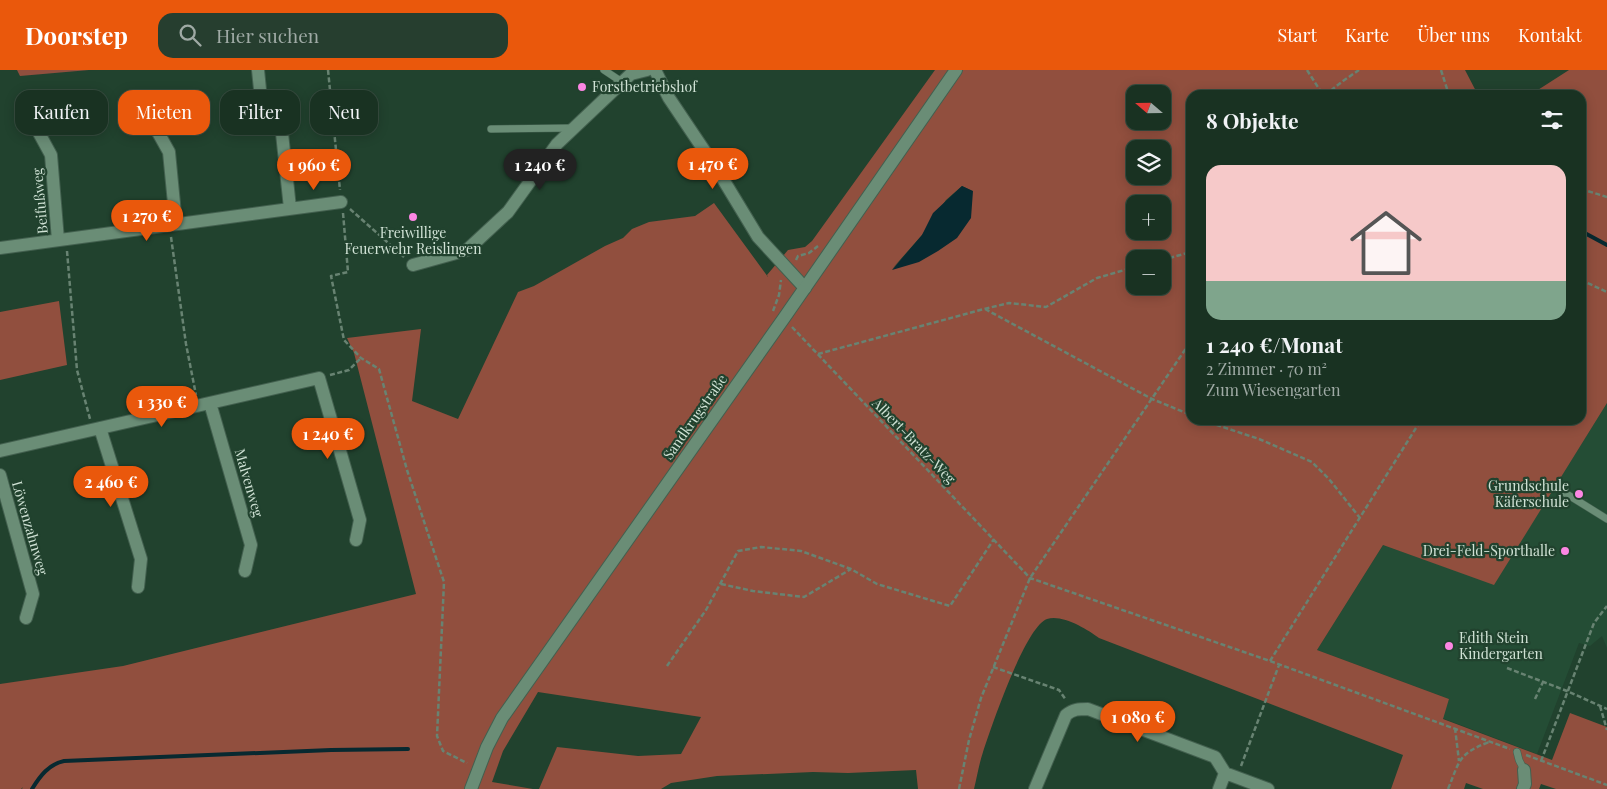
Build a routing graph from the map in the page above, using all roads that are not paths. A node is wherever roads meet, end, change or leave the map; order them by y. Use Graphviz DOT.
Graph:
graph roads {
  1 [pos="258,70"];
  2 [pos="604,70"];
  3 [pos="647,70"];
  4 [pos="655,70"];
  5 [pos="956,70"];
  6 [pos="622,82"];
  7 [pos="574,128"];
  8 [pos="491,129"];
  9 [pos="40,135"];
  10 [pos="159,135"];
  11 [pos="341,202"];
  12 [pos="290,208"];
  13 [pos="173,224"];
  14 [pos="62,239"];
  15 [pos="0,248"];
  16 [pos="413,265"];
  17 [pos="805,288"];
  18 [pos="204,405"];
  19 [pos="96,429"];
  20 [pos="0,451"];
  21 [pos="0,475"];
  22 [pos="1565,493"];
  23 [pos="1607,519"];
  24 [pos="356,540"];
  25 [pos="246,571"];
  26 [pos="138,587"];
  27 [pos="26,618"];
  28 [pos="1517,752"];
  29 [pos="1524,770"];
  30 [pos="1231,775"];
  31 [pos="471,789"];
  32 [pos="1035,789"];
  33 [pos="1219,789"];
  34 [pos="1268,789"];
  35 [pos="1523,789"];
  1 -- 12 [label="street"];
  2 -- 6 [label="lane"];
  3 -- 6 [label="street"];
  4 -- 17 [label="street"];
  5 -- 17 [label="street, Sandkrugstraße"];
  6 -- 7 [label="street"];
  7 -- 8 [label="lane"];
  7 -- 16 [label="street"];
  9 -- 14 [label="street, Beifußweg"];
  10 -- 13 [label="street"];
  11 -- 12 [label="street"];
  12 -- 13 [label="street"];
  13 -- 14 [label="street"];
  14 -- 15 [label="street"];
  17 -- 31 [label="street, Sandkrugstraße"];
  18 -- 19 [label="street"];
  18 -- 24 [label="street"];
  18 -- 25 [label="street, Malvenweg"];
  19 -- 20 [label="street"];
  19 -- 26 [label="street"];
  21 -- 27 [label="street, Löwenzahnweg"];
  22 -- 23 [label="lane"];
  28 -- 29 [label="lane"];
  29 -- 35 [label="street"];
  30 -- 32 [label="street"];
  30 -- 33 [label="street"];
  30 -- 34 [label="street"];
}
